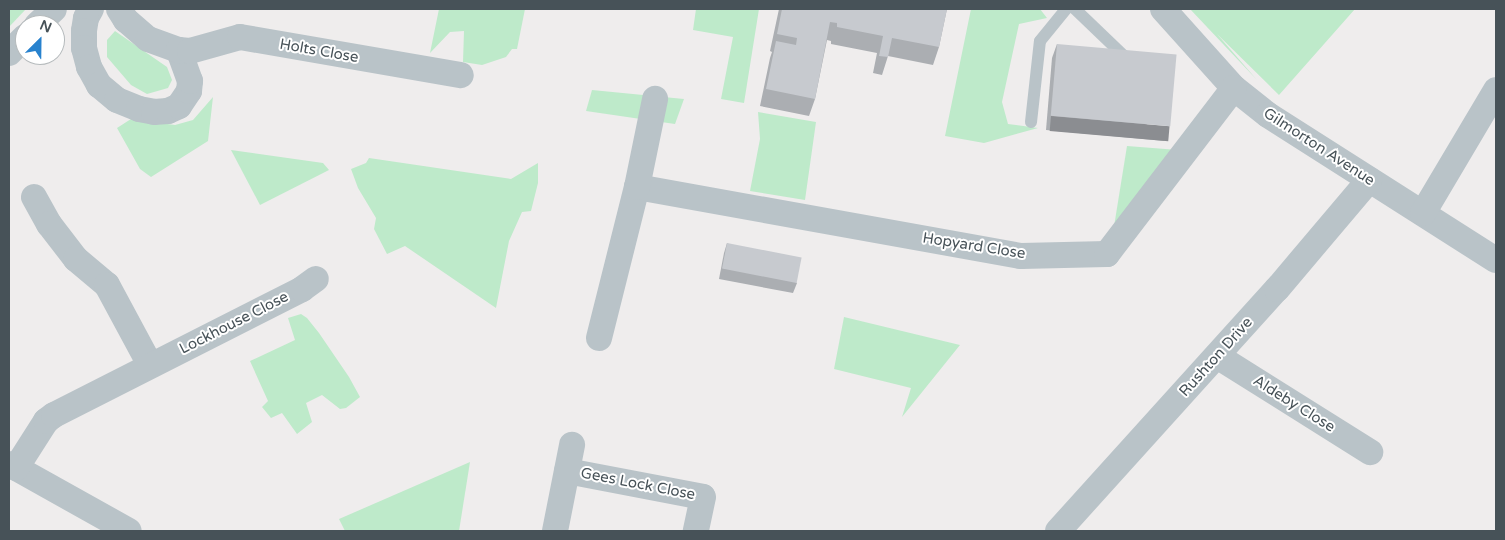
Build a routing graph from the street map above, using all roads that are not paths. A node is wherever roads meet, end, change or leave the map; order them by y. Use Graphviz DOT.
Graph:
graph roads {
  1 [pos="91,9"];
  2 [pos="119,9"];
  3 [pos="1066,9"];
  4 [pos="1075,9"];
  5 [pos="1163,9"];
  6 [pos="178,50"];
  7 [pos="1125,57"];
  8 [pos="461,75"];
  9 [pos="1234,88"];
  10 [pos="1496,90"];
  11 [pos="655,99"];
  12 [pos="1030,122"];
  13 [pos="1370,180"];
  14 [pos="637,187"];
  15 [pos="34,197"];
  16 [pos="1423,213"];
  17 [pos="1496,260"];
  18 [pos="316,279"];
  19 [pos="599,338"];
  20 [pos="1217,356"];
  21 [pos="150,365"];
  22 [pos="572,445"];
  23 [pos="1370,452"];
  24 [pos="12,466"];
  25 [pos="567,471"];
  26 [pos="129,531"];
  27 [pos="555,531"];
  28 [pos="696,531"];
  29 [pos="1058,531"];
  1 -- 6 [label="street"];
  2 -- 6 [label="street, Holts Close"];
  3 -- 12 [label="lane"];
  4 -- 7 [label="lane"];
  5 -- 9 [label="street, Gilmorton Avenue"];
  6 -- 8 [label="street, Holts Close"];
  9 -- 13 [label="street, Gilmorton Avenue"];
  9 -- 14 [label="street, Hopyard Close"];
  10 -- 16 [label="street"];
  11 -- 14 [label="street"];
  13 -- 16 [label="street, Gilmorton Avenue"];
  13 -- 20 [label="street, Rushton Drive"];
  14 -- 19 [label="street"];
  15 -- 21 [label="street"];
  16 -- 17 [label="street, Gilmorton Avenue"];
  18 -- 21 [label="street, Lockhouse Close"];
  20 -- 23 [label="street, Aldeby Close"];
  20 -- 29 [label="street, Rushton Drive"];
  21 -- 24 [label="street, Lockhouse Close"];
  22 -- 25 [label="street, Gees Lock Close"];
  24 -- 26 [label="street"];
  25 -- 27 [label="street, Gees Lock Close"];
  25 -- 28 [label="street, Gees Lock Close"];
}
